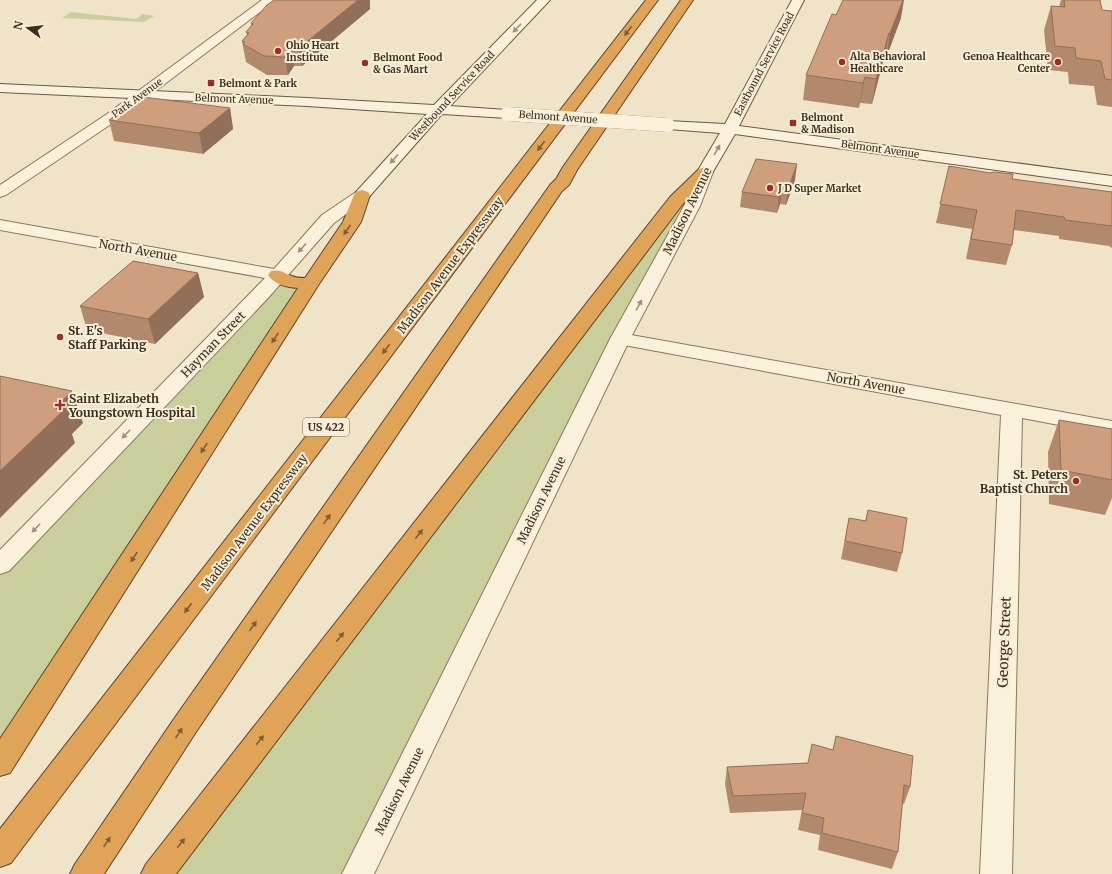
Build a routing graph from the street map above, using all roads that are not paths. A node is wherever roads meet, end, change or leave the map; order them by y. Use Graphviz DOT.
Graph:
graph roads {
  1 [pos="270,0"];
  2 [pos="544,0"];
  3 [pos="652,0"];
  4 [pos="687,0"];
  5 [pos="798,0"];
  6 [pos="0,88"];
  7 [pos="142,95"];
  8 [pos="439,109"];
  9 [pos="730,129"];
  10 [pos="705,172"];
  11 [pos="1112,181"];
  12 [pos="0,192"];
  13 [pos="362,195"];
  14 [pos="0,224"];
  15 [pos="277,275"];
  16 [pos="310,284"];
  17 [pos="620,339"];
  18 [pos="1012,410"];
  19 [pos="1112,428"];
  20 [pos="0,565"];
  21 [pos="0,764"];
  22 [pos="0,853"];
  23 [pos="86,874"];
  24 [pos="157,874"];
  25 [pos="358,874"];
  26 [pos="996,874"];
  1 -- 7 [label="street, Park Avenue"];
  2 -- 8 [label="street, Westbound Service Road, one-way"];
  3 -- 22 [label="highway, Madison Avenue Expressway / US 422, one-way"];
  23 -- 4 [label="highway, one-way"];
  5 -- 9 [label="street, Eastbound Service Road"];
  6 -- 7 [label="street, Belmont Avenue"];
  7 -- 8 [label="street, Belmont Avenue"];
  7 -- 12 [label="street, Park Avenue"];
  8 -- 9 [label="street, Belmont Avenue, bridge"];
  8 -- 13 [label="street, Westbound Service Road, one-way"];
  10 -- 9 [label="street, Madison Avenue, one-way"];
  9 -- 11 [label="street, Belmont Avenue"];
  17 -- 10 [label="street, Madison Avenue, one-way"];
  24 -- 10 [label="highway, one-way"];
  13 -- 15 [label="street, Hayman Street, one-way"];
  13 -- 16 [label="highway, one-way"];
  14 -- 15 [label="street, North Avenue"];
  15 -- 16 [label="highway"];
  15 -- 20 [label="street, Hayman Street, one-way"];
  16 -- 21 [label="highway, one-way"];
  17 -- 18 [label="street, North Avenue"];
  17 -- 25 [label="street, Madison Avenue"];
  18 -- 19 [label="street, North Avenue"];
  18 -- 26 [label="street, George Street"];
}
